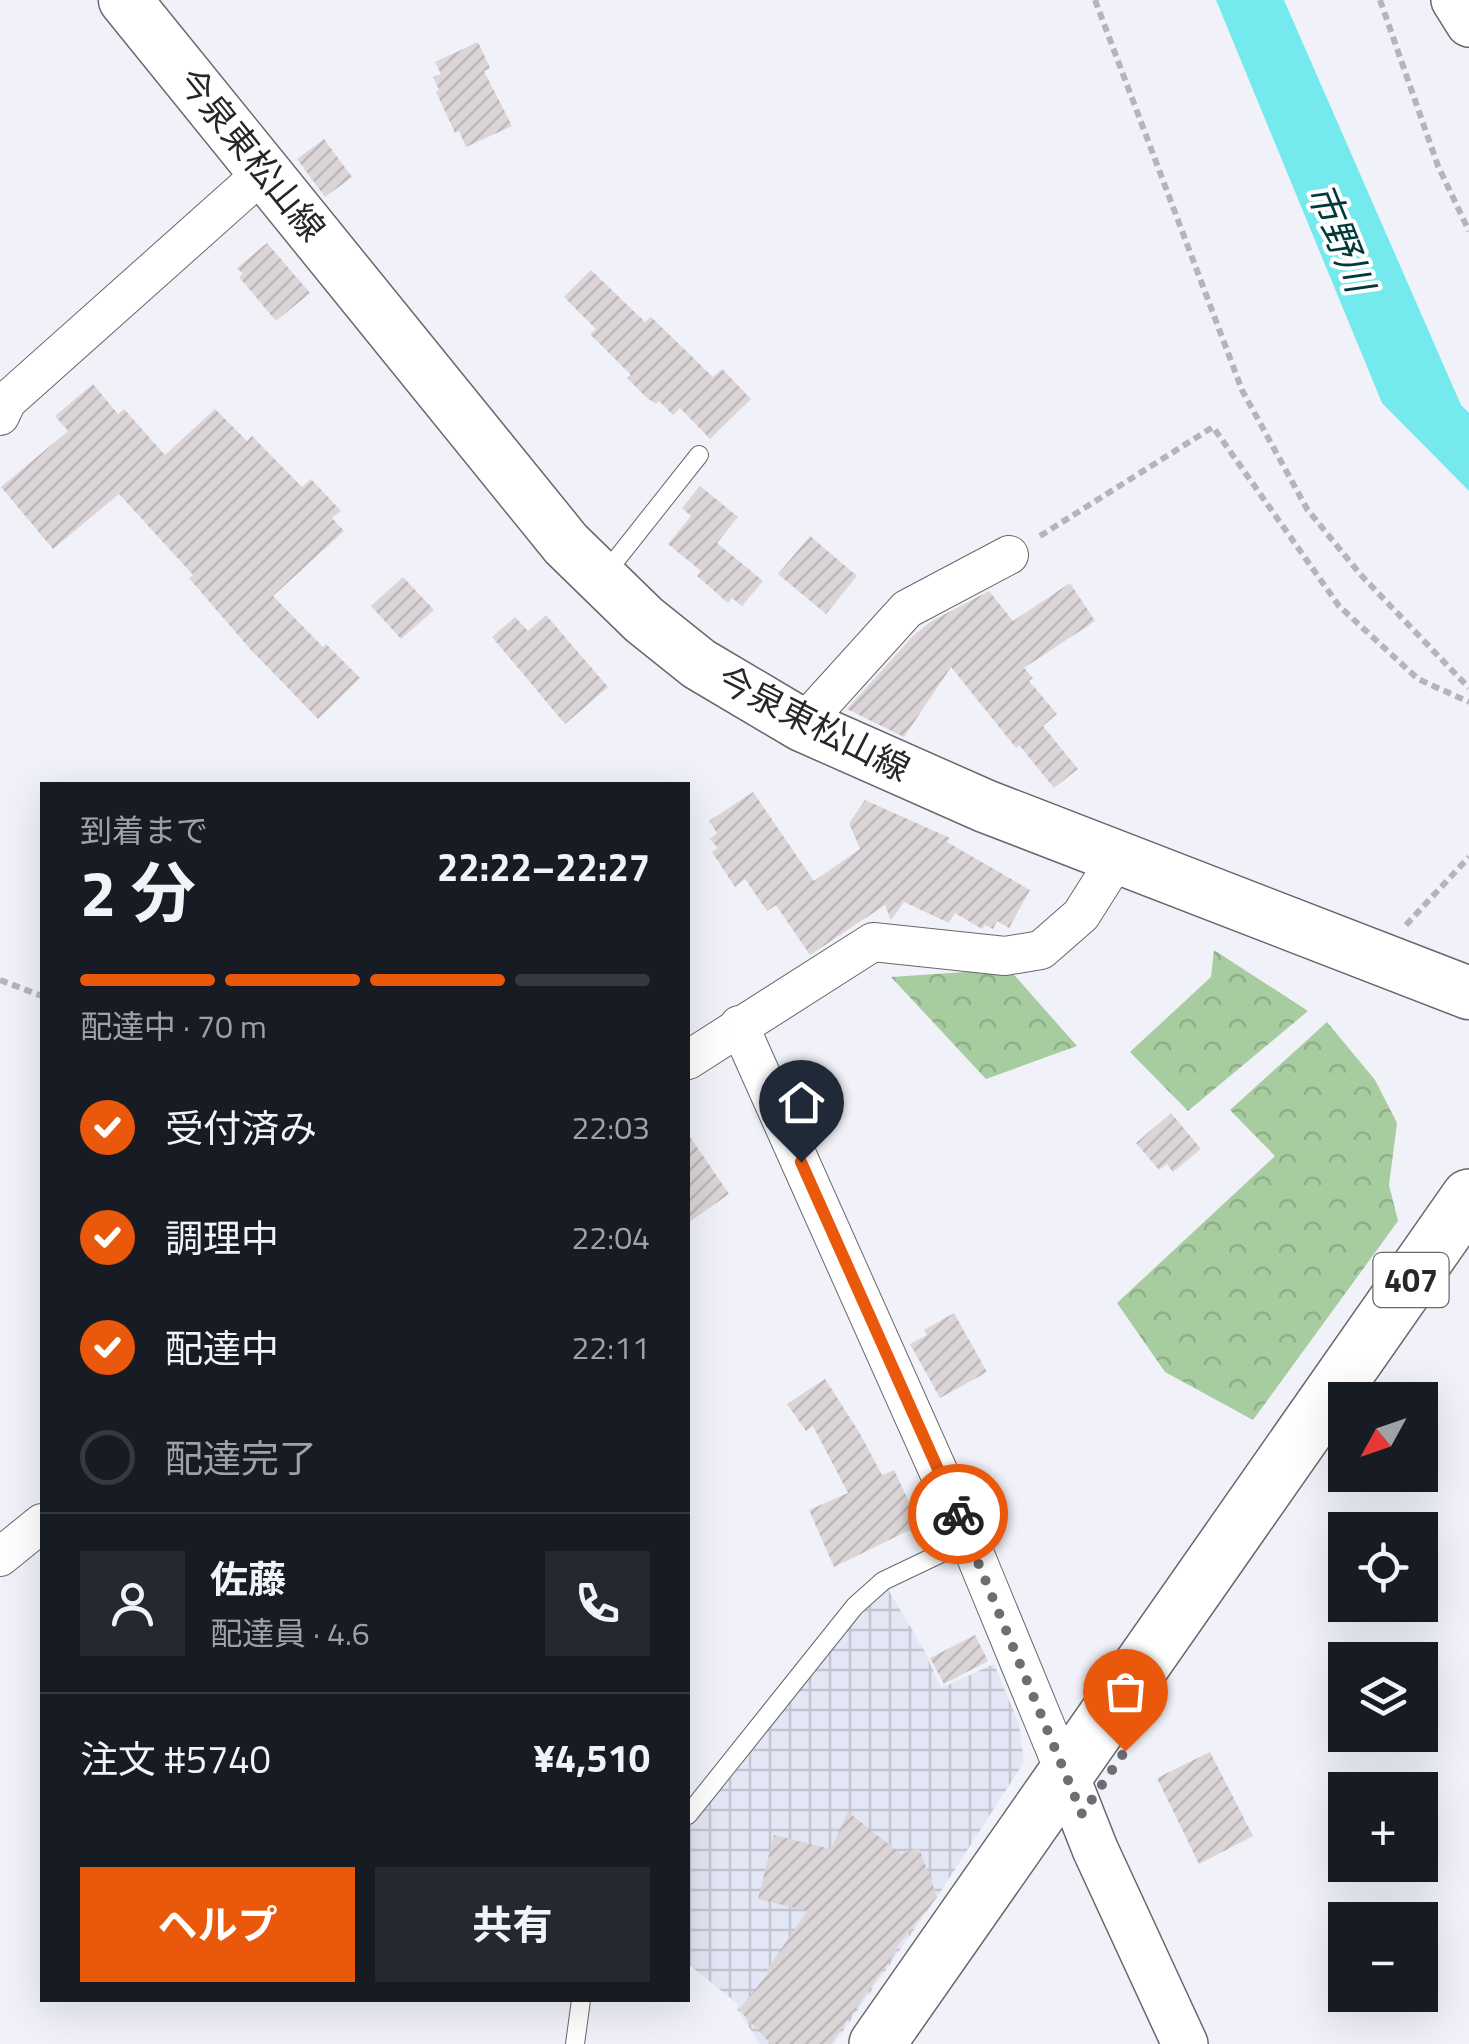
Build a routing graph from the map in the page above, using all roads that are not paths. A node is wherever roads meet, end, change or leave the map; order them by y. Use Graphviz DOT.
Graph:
graph roads {
  1 [pos="125,0"];
  2 [pos="1454,0"];
  3 [pos="1469,24"];
  4 [pos="265,170"];
  5 [pos="2,404"];
  6 [pos="699,455"];
  7 [pos="1009,555"];
  8 [pos="600,579"];
  9 [pos="802,725"];
  10 [pos="1117,858"];
  11 [pos="1469,993"];
  12 [pos="740,1025"];
  13 [pos="690,1059"];
  14 [pos="1469,1196"];
  15 [pos="1469,1257"];
  16 [pos="1382,1382"];
  17 [pos="1328,1458"];
  18 [pos="40,1525"];
  19 [pos="970,1540"];
  20 [pos="0,1557"];
  21 [pos="1073,1794"];
  22 [pos="690,1812"];
  23 [pos="580,2002"];
  24 [pos="575,2044"];
  25 [pos="877,2044"];
  26 [pos="922,2044"];
  27 [pos="1185,2044"];
  1 -- 4 [label="main road, 今泉東松山線"];
  2 -- 3 [label="street"];
  4 -- 5 [label="street"];
  4 -- 8 [label="main road, 今泉東松山線"];
  6 -- 8 [label="lane"];
  7 -- 9 [label="street"];
  8 -- 9 [label="main road, 今泉東松山線"];
  9 -- 10 [label="main road, 今泉東松山線"];
  10 -- 11 [label="main road, 今泉東松山線"];
  10 -- 12 [label="street"];
  12 -- 13 [label="street"];
  12 -- 19 [label="street"];
  14 -- 21 [label="highway, 407"];
  15 -- 16 [label="highway, 407"];
  17 -- 21 [label="highway, 407"];
  18 -- 20 [label="street"];
  19 -- 21 [label="street"];
  19 -- 22 [label="lane"];
  21 -- 25 [label="highway, 407"];
  21 -- 26 [label="highway, 407"];
  21 -- 27 [label="street"];
  23 -- 24 [label="lane"];
}
